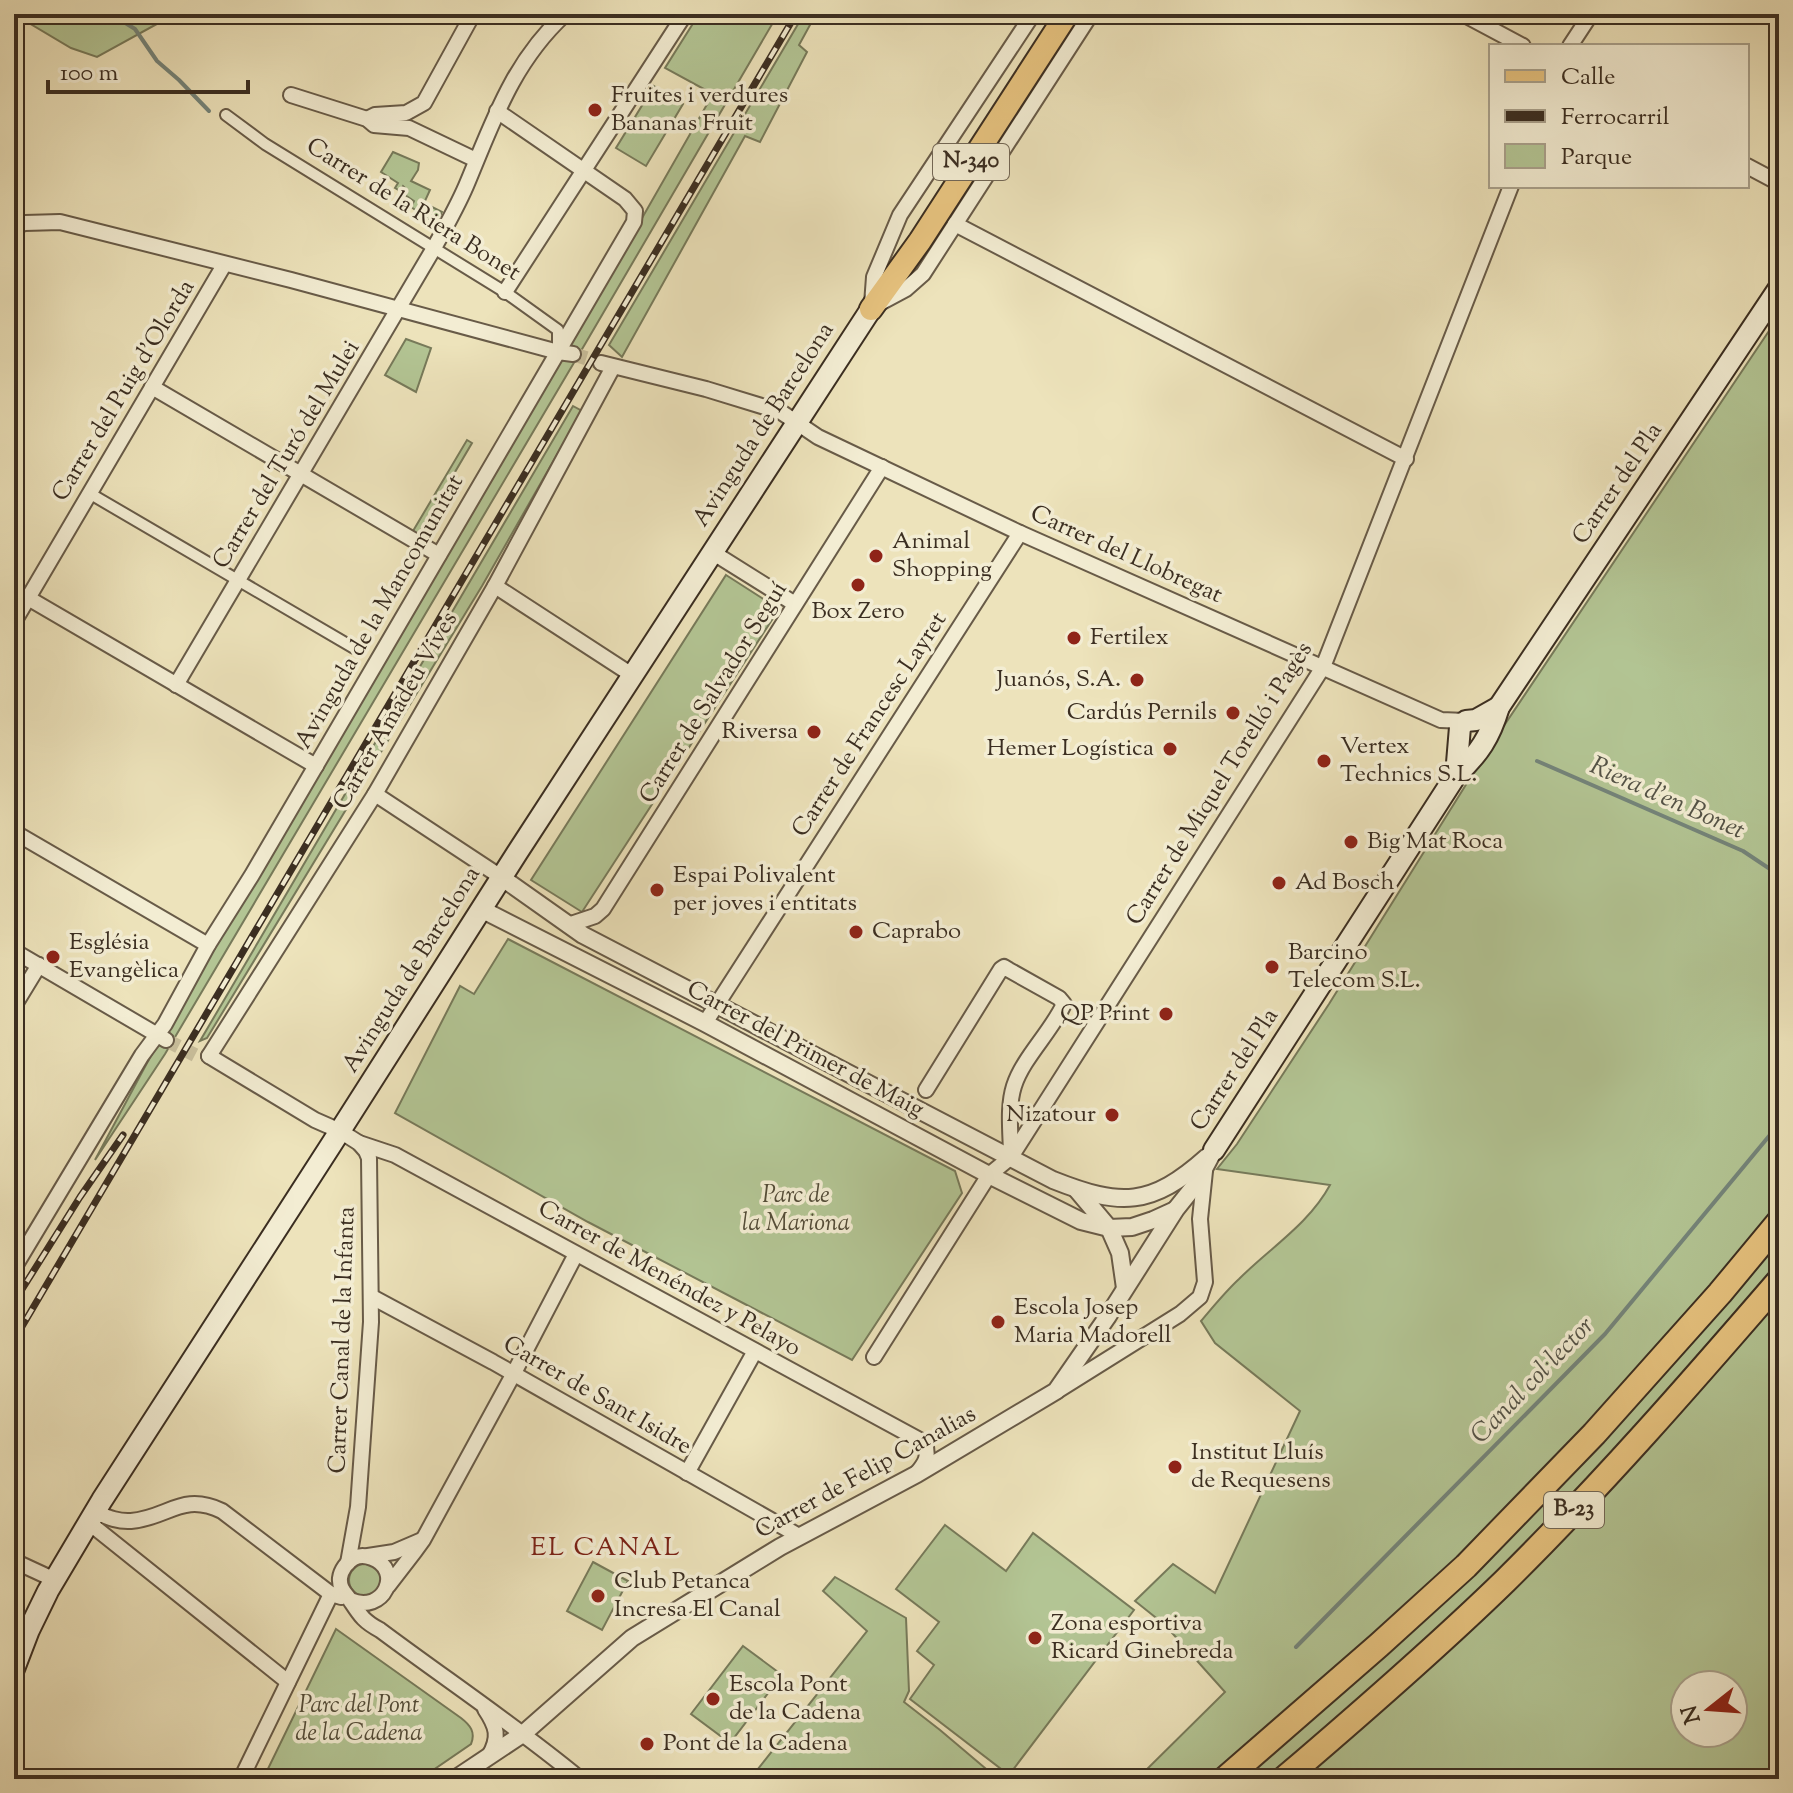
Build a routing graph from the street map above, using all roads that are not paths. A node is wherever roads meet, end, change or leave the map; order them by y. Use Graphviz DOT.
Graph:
graph roads {
  1 [pos="473,14"];
  2 [pos="565,14"];
  3 [pos="685,14"];
  4 [pos="1033,14"];
  5 [pos="1067,14"];
  6 [pos="1091,14"];
  7 [pos="1463,14"];
  8 [pos="1591,14"];
  9 [pos="1519,44"];
  10 [pos="1571,44"];
  11 [pos="291,95"];
  12 [pos="497,111"];
  13 [pos="226,115"];
  14 [pos="367,119"];
  15 [pos="476,160"];
  16 [pos="1749,167"];
  17 [pos="585,171"];
  18 [pos="1779,183"];
  19 [pos="1510,188"];
  20 [pos="913,197"];
  21 [pos="955,224"];
  22 [pos="14,226"];
  23 [pos="928,247"];
  24 [pos="434,248"];
  25 [pos="224,265"];
  26 [pos="1779,288"];
  27 [pos="505,292"];
  28 [pos="871,309"];
  29 [pos="398,310"];
  30 [pos="566,353"];
  31 [pos="152,387"];
  32 [pos="796,422"];
  33 [pos="1406,459"];
  34 [pos="882,467"];
  35 [pos="301,475"];
  36 [pos="89,493"];
  37 [pos="1020,533"];
  38 [pos="712,552"];
  39 [pos="439,555"];
  40 [pos="239,580"];
  41 [pos="495,586"];
  42 [pos="28,598"];
  43 [pos="795,604"];
  44 [pos="14,622"];
  45 [pos="354,648"];
  46 [pos="1323,667"];
  47 [pos="632,675"];
  48 [pos="176,685"];
  49 [pos="1474,732"];
  50 [pos="316,766"];
  51 [pos="375,794"];
  52 [pos="14,832"];
  53 [pos="501,877"];
  54 [pos="481,909"];
  55 [pos="568,925"];
  56 [pos="208,945"];
  57 [pos="14,951"];
  58 [pos="39,965"];
  59 [pos="716,1005"];
  60 [pos="14,1006"];
  61 [pos="705,1023"];
  62 [pos="162,1037"];
  63 [pos="926,1090"];
  64 [pos="340,1131"];
  65 [pos="359,1143"];
  66 [pos="1011,1157"];
  67 [pos="1210,1158"];
  68 [pos="989,1175"];
  69 [pos="1076,1189"];
  70 [pos="1176,1209"];
  71 [pos="1779,1222"];
  72 [pos="1109,1228"];
  73 [pos="576,1254"];
  74 [pos="14,1268"];
  75 [pos="1779,1281"];
  76 [pos="1125,1288"];
  77 [pos="372,1297"];
  78 [pos="755,1351"];
  79 [pos="874,1357"];
  80 [pos="514,1373"];
  81 [pos="1056,1391"];
  82 [pos="687,1473"];
  83 [pos="917,1474"];
  84 [pos="92,1517"];
  85 [pos="799,1536"];
  86 [pos="423,1540"];
  87 [pos="368,1556"];
  88 [pos="14,1561"];
  89 [pos="348,1563"];
  90 [pos="55,1580"];
  91 [pos="386,1590"];
  92 [pos="331,1594"];
  93 [pos="348,1599"];
  94 [pos="380,1630"];
  95 [pos="14,1669"];
  96 [pos="288,1682"];
  97 [pos="485,1708"];
  98 [pos="524,1733"];
  99 [pos="489,1756"];
  100 [pos="241,1779"];
  101 [pos="455,1779"];
  102 [pos="580,1779"];
  103 [pos="1225,1779"];
  104 [pos="1284,1779"];
  1 -- 14 [label="street"];
  2 -- 12 [label="street, Carrer del Turó del Mulei"];
  3 -- 17 [label="street"];
  4 -- 20 [label="street, Avinguda de Barcelona"];
  5 -- 23 [label="main road, Avinguda de Barcelona / N-340"];
  6 -- 21 [label="street, Avinguda de Barcelona"];
  7 -- 9 [label="street"];
  8 -- 10 [label="street"];
  11 -- 14 [label="street"];
  12 -- 15 [label="street, Carrer del Turó del Mulei"];
  12 -- 17 [label="street"];
  13 -- 24 [label="street, Carrer de la Riera Bonet"];
  14 -- 15 [label="street"];
  15 -- 24 [label="street, Carrer del Turó del Mulei"];
  16 -- 18 [label="street"];
  17 -- 27 [label="street"];
  17 -- 30 [label="street, Avinguda de la Mancomunitat"];
  19 -- 33 [label="street, Carrer de Miquel Torelló i Pagès"];
  20 -- 23 [label="street, Avinguda de Barcelona"];
  20 -- 28 [label="street, Avinguda de Barcelona"];
  21 -- 23 [label="street, Avinguda de Barcelona"];
  21 -- 33 [label="street"];
  22 -- 25 [label="street"];
  23 -- 28 [label="main road, Avinguda de Barcelona / N-340"];
  24 -- 27 [label="street, Carrer de la Riera Bonet"];
  24 -- 29 [label="street, Carrer del Turó del Mulei"];
  25 -- 29 [label="street"];
  25 -- 31 [label="street, Carrer del Puig d'Olorda"];
  26 -- 49 [label="main road, Carrer del Pla"];
  27 -- 30 [label="street, Carrer de la Riera Bonet"];
  28 -- 32 [label="main road, Avinguda de Barcelona / N-340"];
  29 -- 30 [label="street"];
  29 -- 35 [label="street, Carrer del Turó del Mulei"];
  30 -- 39 [label="street, Avinguda de la Mancomunitat"];
  31 -- 35 [label="street"];
  31 -- 36 [label="street, Carrer del Puig d'Olorda"];
  32 -- 34 [label="street, Carrer del Llobregat"];
  32 -- 38 [label="main road, Avinguda de Barcelona / N-340"];
  32 -- 41 [label="street, Carrer Amadeu Vives"];
  33 -- 46 [label="street, Carrer de Miquel Torelló i Pagès"];
  34 -- 37 [label="street, Carrer del Llobregat"];
  34 -- 43 [label="street, Carrer de Salvador Seguí"];
  35 -- 39 [label="street"];
  35 -- 40 [label="street, Carrer del Turó del Mulei"];
  36 -- 40 [label="street"];
  36 -- 42 [label="street, Carrer del Puig d'Olorda"];
  37 -- 46 [label="street, Carrer del Llobregat"];
  37 -- 59 [label="street, Carrer de Francesc Layret"];
  38 -- 43 [label="street"];
  38 -- 47 [label="main road, Avinguda de Barcelona / N-340"];
  39 -- 50 [label="street, Avinguda de la Mancomunitat"];
  40 -- 45 [label="street"];
  40 -- 48 [label="street, Carrer del Turó del Mulei"];
  41 -- 47 [label="street"];
  41 -- 51 [label="street, Carrer Amadeu Vives"];
  42 -- 44 [label="street, Carrer del Puig d'Olorda"];
  42 -- 48 [label="street"];
  43 -- 55 [label="street, Carrer de Salvador Seguí"];
  46 -- 49 [label="street, Carrer del Llobregat"];
  46 -- 66 [label="street, Carrer de Miquel Torelló i Pagès"];
  47 -- 53 [label="main road, Avinguda de Barcelona / N-340"];
  48 -- 50 [label="street"];
  49 -- 67 [label="main road, Carrer del Pla"];
  50 -- 56 [label="street, Avinguda de la Mancomunitat"];
  51 -- 53 [label="street"];
  51 -- 64 [label="street, Carrer Amadeu Vives"];
  52 -- 56 [label="street"];
  53 -- 54 [label="main road, Avinguda de Barcelona / N-340"];
  53 -- 55 [label="street, Carrer del Primer de Maig"];
  54 -- 61 [label="street, Carrer del Primer de Maig"];
  54 -- 64 [label="main road, Avinguda de Barcelona / N-340"];
  55 -- 59 [label="street, Carrer del Primer de Maig"];
  56 -- 62 [label="street, Avinguda de la Mancomunitat"];
  57 -- 58 [label="street"];
  58 -- 60 [label="street"];
  58 -- 62 [label="street"];
  59 -- 61 [label="street, Carrer de Francesc Layret"];
  59 -- 66 [label="street, Carrer del Primer de Maig"];
  61 -- 68 [label="street, Carrer del Primer de Maig"];
  62 -- 74 [label="street, Avinguda de la Mancomunitat"];
  63 -- 66 [label="street"];
  64 -- 65 [label="street"];
  64 -- 84 [label="main road, Avinguda de Barcelona / N-340"];
  65 -- 73 [label="street, Carrer de Menéndez y Pelayo"];
  65 -- 77 [label="street, Carrer Canal de la Infanta"];
  66 -- 68 [label="street, Carrer de Miquel Torelló i Pagès"];
  66 -- 69 [label="street, Carrer del Primer de Maig"];
  67 -- 69 [label="street, Carrer del Primer de Maig"];
  67 -- 70 [label="street, Carrer del Pla"];
  67 -- 81 [label="street, Carrer de Felip Canalias"];
  68 -- 72 [label="street, Carrer del Primer de Maig"];
  68 -- 79 [label="street, Carrer de Miquel Torelló i Pagès"];
  69 -- 72 [label="street, Carrer del Primer de Maig"];
  70 -- 72 [label="street, Carrer del Primer de Maig"];
  70 -- 76 [label="street, Carrer del Pla"];
  71 -- 103 [label="highway, B-23"];
  72 -- 76 [label="street, Carrer del Primer de Maig"];
  73 -- 78 [label="street, Carrer de Menéndez y Pelayo"];
  73 -- 80 [label="street"];
  75 -- 104 [label="highway, B-23"];
  76 -- 81 [label="street, Carrer del Pla"];
  77 -- 80 [label="street, Carrer de Sant Isidre"];
  77 -- 89 [label="street, Carrer Canal de la Infanta"];
  78 -- 82 [label="street"];
  78 -- 83 [label="street, Carrer de Menéndez y Pelayo"];
  80 -- 82 [label="street, Carrer de Sant Isidre"];
  80 -- 86 [label="street"];
  81 -- 83 [label="street, Carrer de Felip Canalias"];
  82 -- 85 [label="street, Carrer de Sant Isidre"];
  83 -- 85 [label="street, Carrer de Felip Canalias"];
  84 -- 90 [label="main road, Avinguda de Barcelona / N-340"];
  84 -- 92 [label="street"];
  84 -- 96 [label="street"];
  85 -- 98 [label="street, Carrer de Felip Canalias"];
  86 -- 87 [label="street"];
  86 -- 91 [label="street"];
  87 -- 89 [label="street"];
  87 -- 91 [label="street"];
  88 -- 90 [label="street"];
  89 -- 93 [label="street"];
  90 -- 95 [label="main road, Avinguda de Barcelona / N-340"];
  91 -- 93 [label="street"];
  91 -- 94 [label="street"];
  92 -- 93 [label="street"];
  92 -- 96 [label="street"];
  93 -- 94 [label="street"];
  94 -- 97 [label="street"];
  96 -- 100 [label="street"];
  97 -- 98 [label="street"];
  97 -- 99 [label="street"];
  98 -- 99 [label="street, Carrer de Felip Canalias"];
  98 -- 102 [label="street"];
  99 -- 101 [label="street, Carrer de Felip Canalias"];
}
